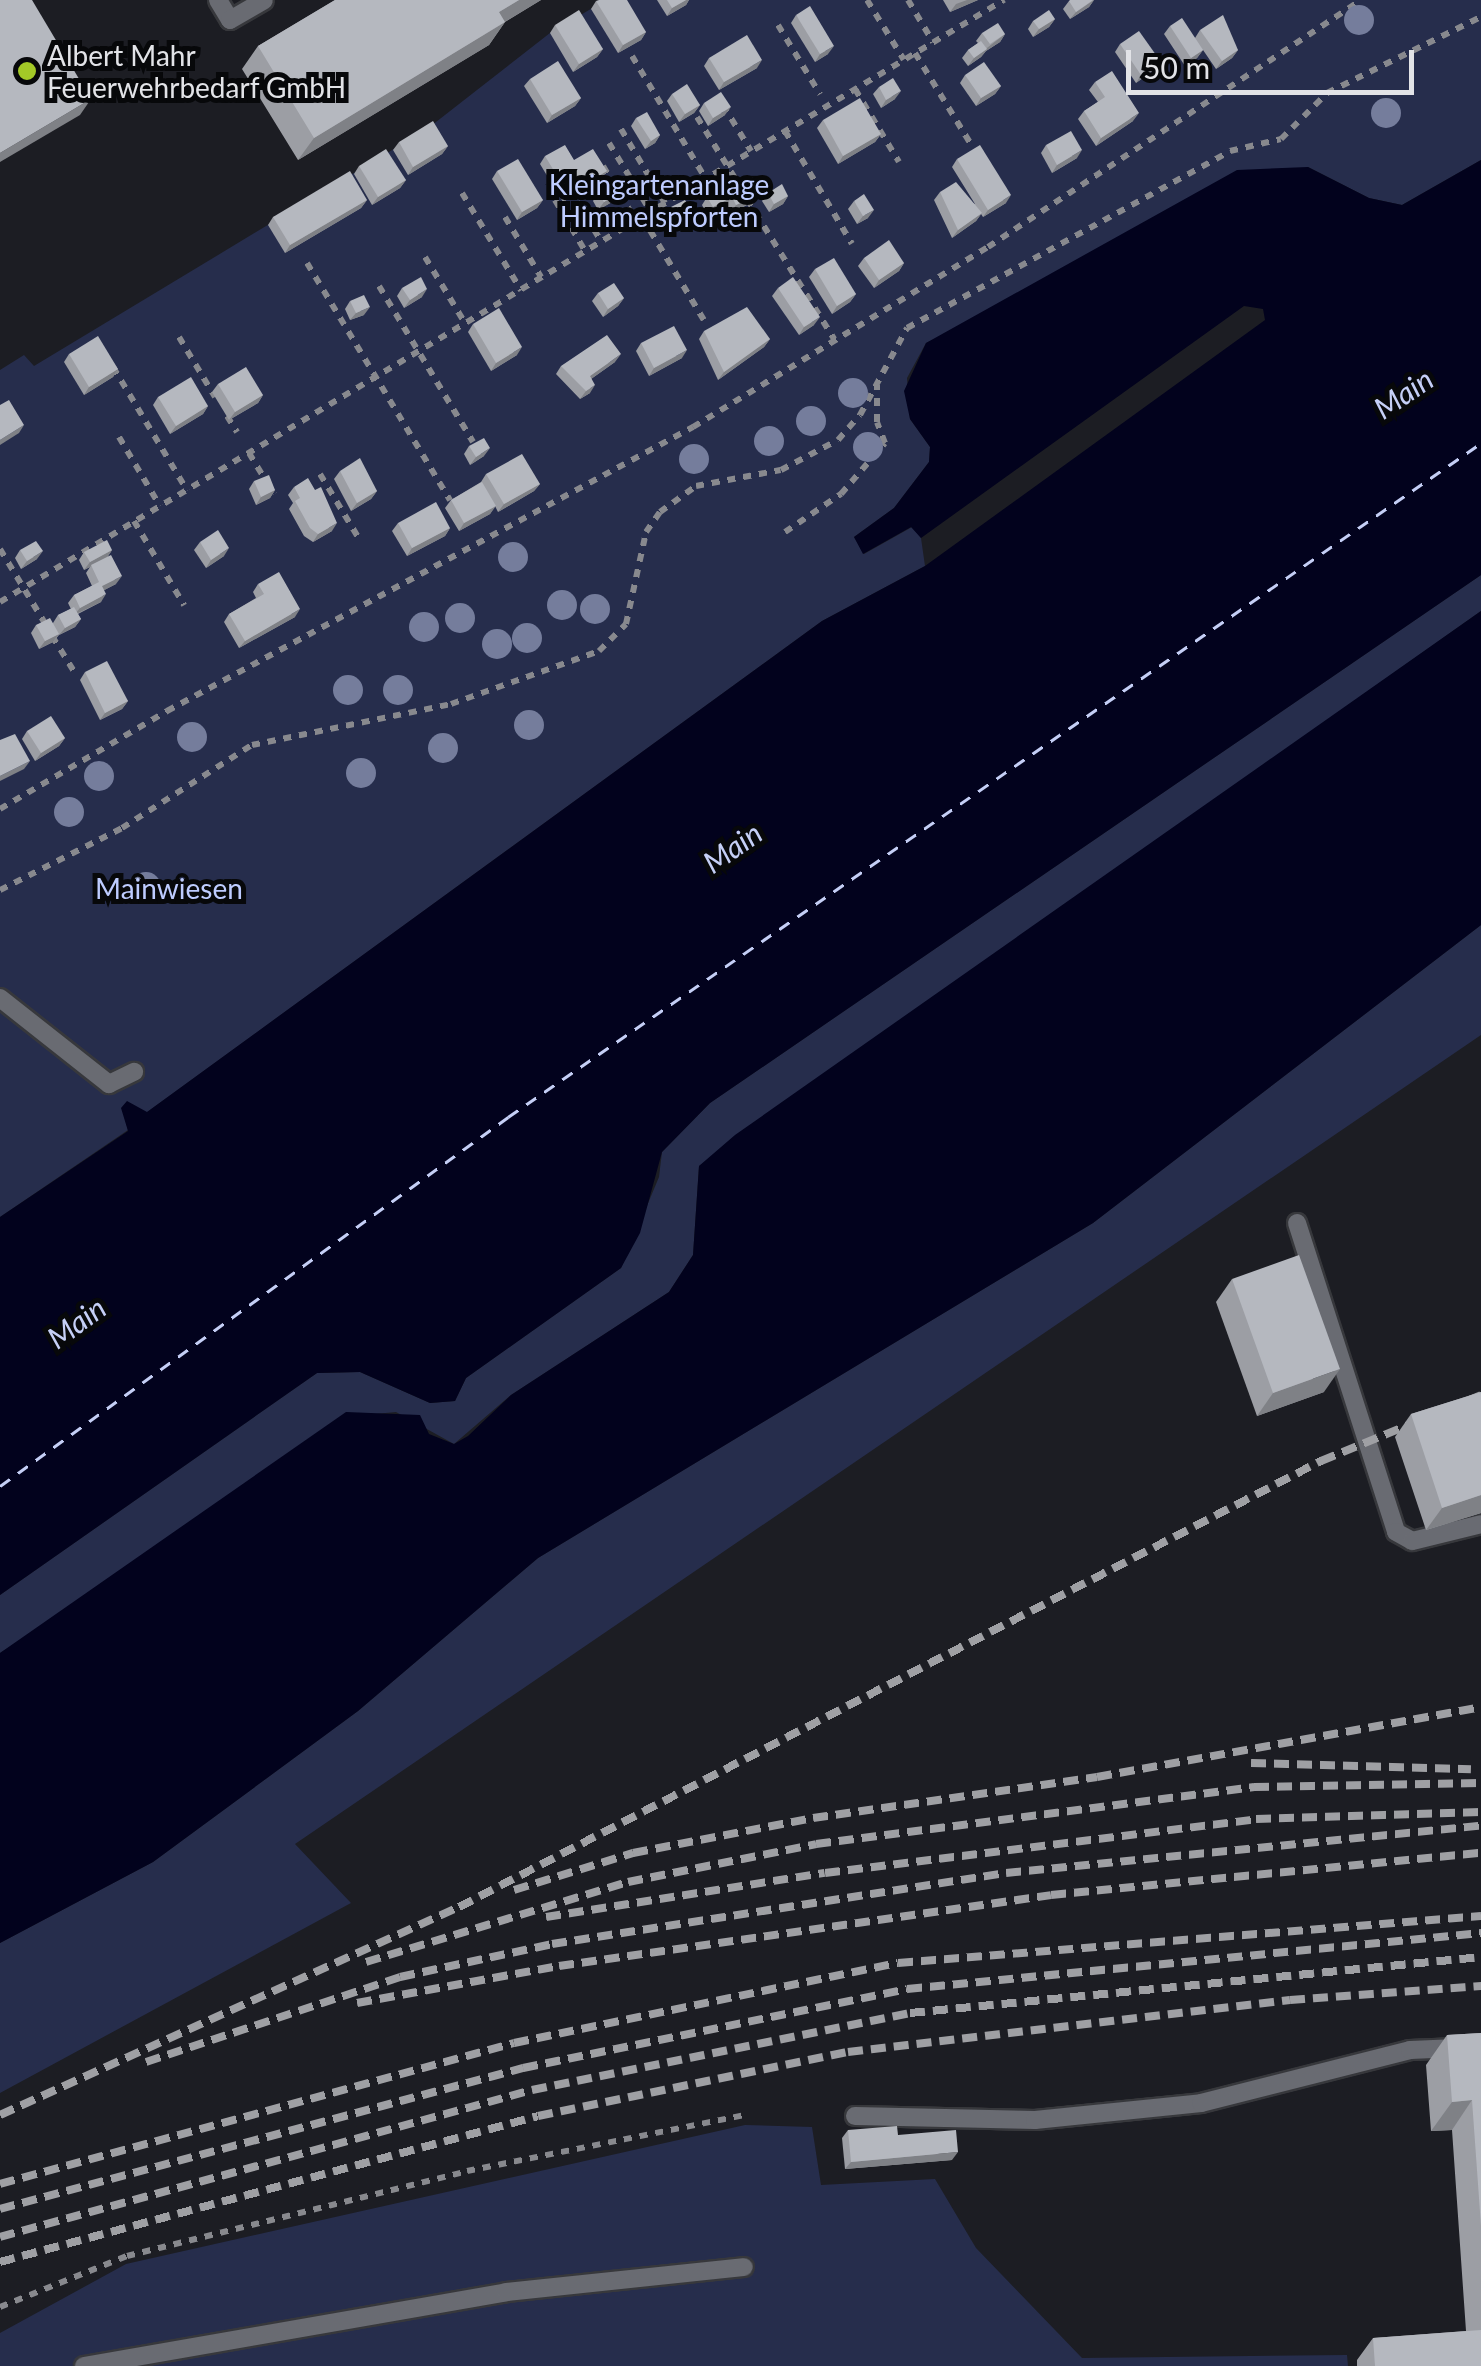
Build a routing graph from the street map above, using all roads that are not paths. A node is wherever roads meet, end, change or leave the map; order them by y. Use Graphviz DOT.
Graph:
graph roads {
  1 [pos="218,0"];
  2 [pos="264,0"];
  3 [pos="0,998"];
  4 [pos="134,1072"];
  5 [pos="1297,1223"];
  6 [pos="1481,1524"];
  7 [pos="1481,2047"];
  8 [pos="855,2116"];
  9 [pos="744,2267"];
  10 [pos="84,2366"];
  1 -- 2 [label="lane"];
  3 -- 4 [label="lane"];
  5 -- 6 [label="lane"];
  7 -- 8 [label="lane"];
  9 -- 10 [label="lane"];
}
